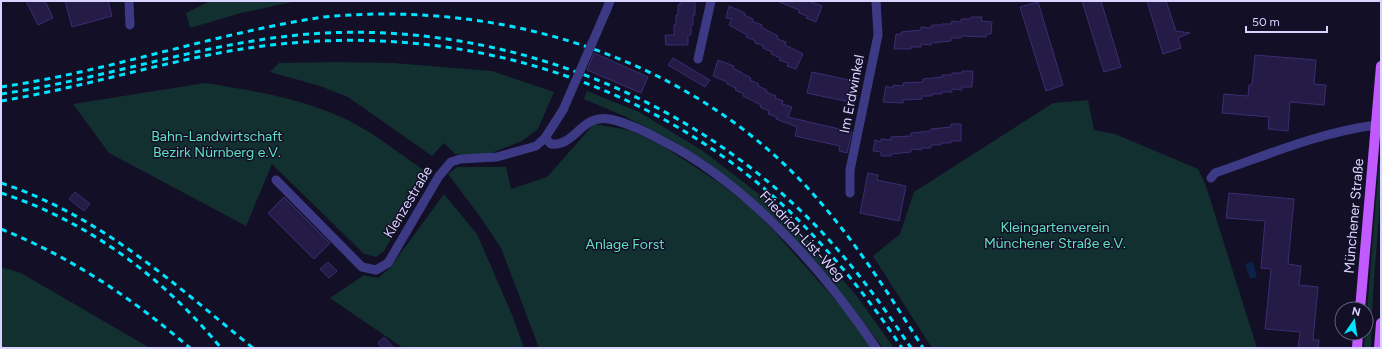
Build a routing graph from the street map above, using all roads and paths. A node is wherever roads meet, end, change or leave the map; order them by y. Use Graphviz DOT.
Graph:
graph roads {
  1 [pos="129,1"];
  2 [pos="610,1"];
  3 [pos="711,1"];
  4 [pos="876,1"];
  5 [pos="130,25"];
  6 [pos="698,59"];
  7 [pos="1381,66"];
  8 [pos="1376,125"];
  9 [pos="545,138"];
  10 [pos="1211,178"];
  11 [pos="276,180"];
  12 [pos="850,193"];
  13 [pos="1361,301"];
  14 [pos="1381,323"];
  15 [pos="876,348"];
  16 [pos="1379,348"];
  1 -- 5 [label="street"];
  2 -- 9 [label="street, Klenzestraße, bridge"];
  3 -- 6 [label="street"];
  4 -- 12 [label="street, Im Erdwinkel"];
  7 -- 8 [label="main road, Münchener Straße"];
  8 -- 10 [label="street"];
  8 -- 13 [label="main road, Münchener Straße"];
  9 -- 11 [label="street, Klenzestraße"];
  9 -- 15 [label="street, Friedrich-List-Weg"];
  14 -- 16 [label="main road"];
}
